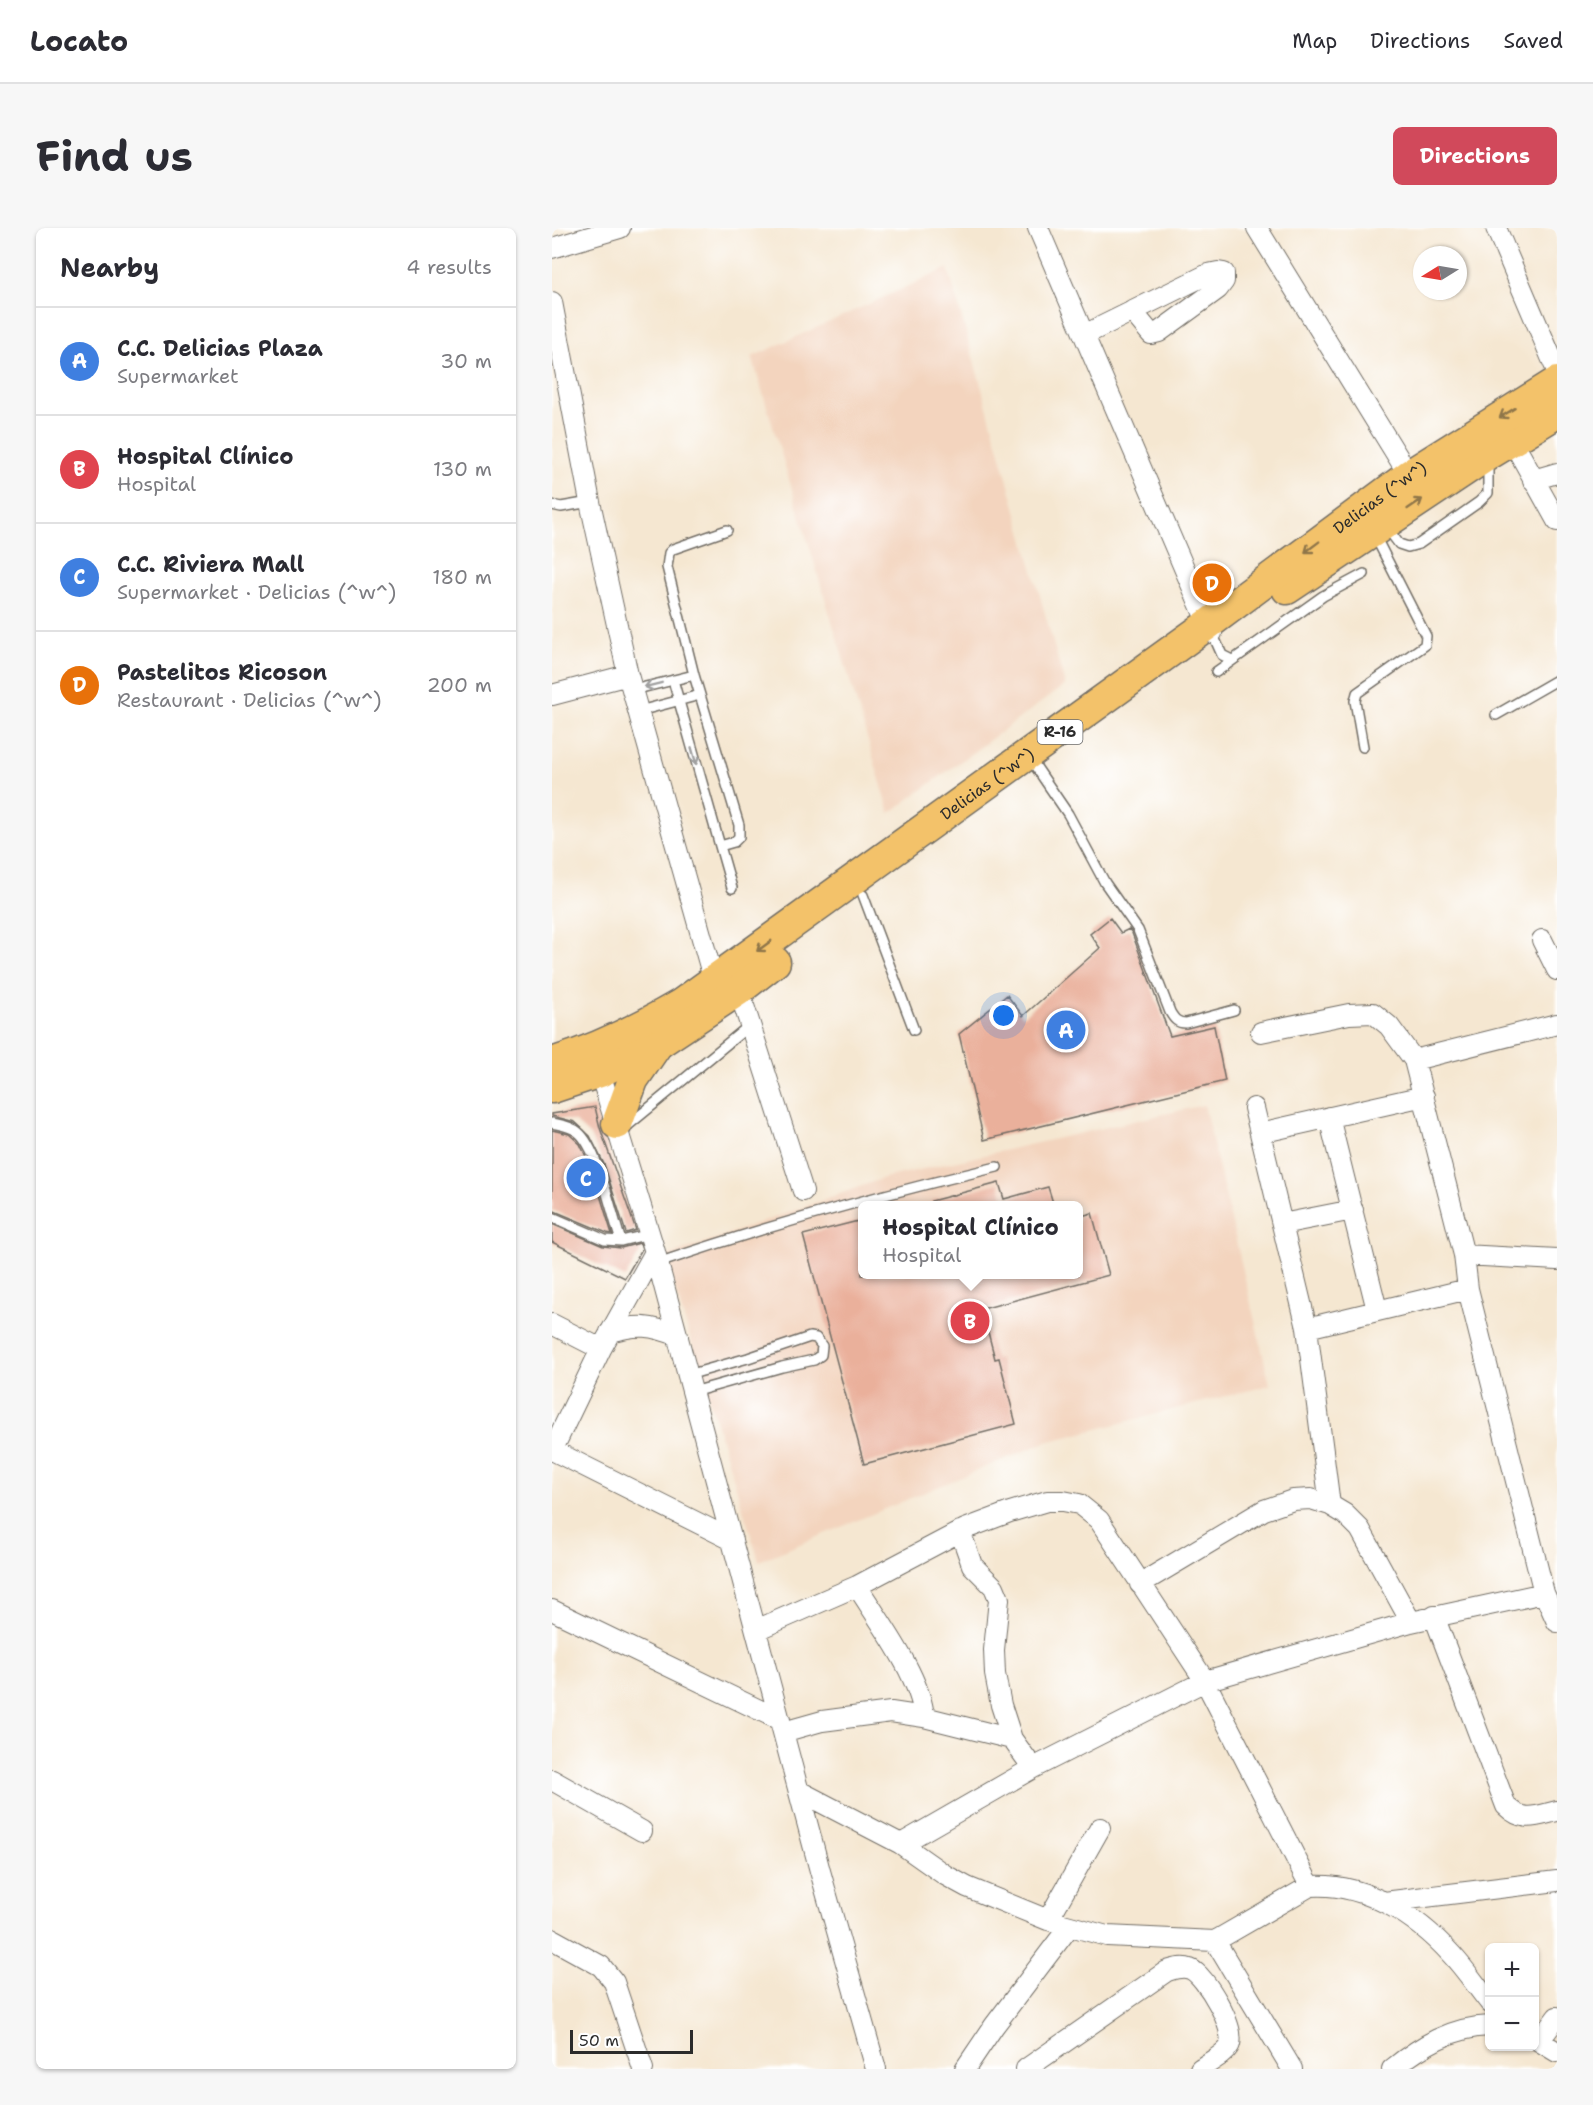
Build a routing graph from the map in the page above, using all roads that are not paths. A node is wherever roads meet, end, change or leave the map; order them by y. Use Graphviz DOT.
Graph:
graph roads {
  1 [pos="620,228"];
  2 [pos="1038,228"];
  3 [pos="1257,228"];
  4 [pos="1496,228"];
  5 [pos="552,248"];
  6 [pos="552,302"];
  7 [pos="1132,311"];
  8 [pos="1084,335"];
  9 [pos="1557,371"];
  10 [pos="1557,382"];
  11 [pos="1557,413"];
  12 [pos="1500,447"];
  13 [pos="1557,473"];
  14 [pos="1409,475"];
  15 [pos="1533,480"];
  16 [pos="590,502"];
  17 [pos="552,505"];
  18 [pos="1557,521"];
  19 [pos="1379,528"];
  20 [pos="727,530"];
  21 [pos="1364,574"];
  22 [pos="1319,583"];
  23 [pos="1218,641"];
  24 [pos="1216,672"];
  25 [pos="694,675"];
  26 [pos="673,680"];
  27 [pos="1557,680"];
  28 [pos="631,682"];
  29 [pos="552,695"];
  30 [pos="700,695"];
  31 [pos="678,700"];
  32 [pos="639,711"];
  33 [pos="1496,715"];
  34 [pos="1363,747"];
  35 [pos="1036,767"];
  36 [pos="720,846"];
  37 [pos="732,888"];
  38 [pos="863,895"];
  39 [pos="1542,940"];
  40 [pos="1557,970"];
  41 [pos="727,986"];
  42 [pos="1234,1010"];
  43 [pos="1557,1024"];
  44 [pos="750,1025"];
  45 [pos="914,1030"];
  46 [pos="1261,1032"];
  47 [pos="659,1043"];
  48 [pos="596,1060"];
  49 [pos="1414,1060"];
  50 [pos="552,1063"];
  51 [pos="552,1088"];
  52 [pos="1424,1096"];
  53 [pos="1254,1108"];
  54 [pos="1329,1117"];
  55 [pos="552,1123"];
  56 [pos="618,1128"];
  57 [pos="1260,1133"];
  58 [pos="997,1167"];
  59 [pos="803,1191"];
  60 [pos="860,1201"];
  61 [pos="858,1202"];
  62 [pos="1353,1210"];
  63 [pos="552,1217"];
  64 [pos="1282,1224"];
  65 [pos="621,1241"];
  66 [pos="654,1250"];
  67 [pos="1464,1255"];
  68 [pos="1557,1260"];
  69 [pos="1468,1289"];
  70 [pos="1377,1310"];
  71 [pos="552,1324"];
  72 [pos="1306,1328"];
  73 [pos="678,1336"];
  74 [pos="605,1341"];
  75 [pos="690,1383"];
  76 [pos="552,1450"];
  77 [pos="1330,1505"];
  78 [pos="960,1531"];
  79 [pos="732,1540"];
  80 [pos="1140,1584"];
  81 [pos="857,1586"];
  82 [pos="1544,1593"];
  83 [pos="552,1610"];
  84 [pos="1434,1616"];
  85 [pos="1411,1622"];
  86 [pos="1557,1622"];
  87 [pos="756,1630"];
  88 [pos="1205,1681"];
  89 [pos="924,1717"];
  90 [pos="782,1726"];
  91 [pos="1012,1739"];
  92 [pos="1033,1768"];
  93 [pos="552,1780"];
  94 [pos="799,1791"];
  95 [pos="1557,1811"];
  96 [pos="1100,1828"];
  97 [pos="642,1831"];
  98 [pos="901,1844"];
  99 [pos="1557,1881"];
  100 [pos="1310,1886"];
  101 [pos="1384,1902"];
  102 [pos="1048,1920"];
  103 [pos="1069,1927"];
  104 [pos="552,1939"];
  105 [pos="1215,1941"];
  106 [pos="1485,1997"];
  107 [pos="1557,2017"];
  108 [pos="1485,2027"];
  109 [pos="1539,2037"];
  110 [pos="1539,2040"];
  111 [pos="1557,2052"];
  112 [pos="643,2069"];
  113 [pos="876,2069"];
  114 [pos="965,2069"];
  115 [pos="1026,2069"];
  116 [pos="1200,2069"];
  117 [pos="1292,2069"];
  118 [pos="1392,2069"];
  1 -- 5 [label="street"];
  2 -- 8 [label="street"];
  3 -- 14 [label="street"];
  4 -- 9 [label="street"];
  6 -- 16 [label="street"];
  7 -- 8 [label="street"];
  8 -- 23 [label="street"];
  10 -- 14 [label="main road, Delicias (^w^) / R-16, one-way"];
  11 -- 12 [label="main road, Delicias (^w^) / R-16"];
  12 -- 15 [label="street"];
  12 -- 19 [label="main road, Delicias (^w^) / R-16"];
  13 -- 15 [label="street"];
  14 -- 23 [label="main road, Delicias (^w^) / R-16, one-way"];
  15 -- 18 [label="street"];
  16 -- 17 [label="lane"];
  16 -- 28 [label="street"];
  19 -- 22 [label="main road, Delicias (^w^) / R-16"];
  19 -- 34 [label="lane"];
  20 -- 25 [label="lane"];
  21 -- 22 [label="lane"];
  22 -- 23 [label="main road, Delicias (^w^) / R-16"];
  23 -- 24 [label="lane"];
  23 -- 35 [label="main road, Delicias (^w^) / R-16"];
  23 -- 41 [label="main road, Delicias (^w^) / R-16, one-way"];
  25 -- 26 [label="lane"];
  25 -- 30 [label="lane"];
  26 -- 28 [label="lane, one-way"];
  26 -- 31 [label="lane"];
  27 -- 33 [label="lane"];
  28 -- 29 [label="street"];
  28 -- 32 [label="street"];
  30 -- 31 [label="lane"];
  30 -- 36 [label="lane"];
  31 -- 32 [label="lane"];
  31 -- 36 [label="lane, one-way"];
  32 -- 41 [label="street"];
  35 -- 38 [label="main road, Delicias (^w^) / R-16"];
  35 -- 42 [label="lane"];
  36 -- 37 [label="lane"];
  38 -- 41 [label="main road, Delicias (^w^) / R-16"];
  38 -- 45 [label="lane"];
  39 -- 40 [label="street"];
  41 -- 44 [label="street"];
  41 -- 47 [label="main road, Delicias (^w^) / R-16"];
  41 -- 48 [label="main road, Delicias (^w^) / R-16"];
  43 -- 49 [label="street"];
  44 -- 56 [label="lane"];
  44 -- 59 [label="street"];
  46 -- 49 [label="street"];
  47 -- 48 [label="main road, Delicias (^w^) / R-16"];
  47 -- 56 [label="main road"];
  48 -- 50 [label="main road, Delicias (^w^) / R-16"];
  48 -- 51 [label="main road, Delicias (^w^) / R-16"];
  48 -- 56 [label="street"];
  49 -- 52 [label="street"];
  52 -- 54 [label="street"];
  52 -- 67 [label="street"];
  53 -- 57 [label="street"];
  54 -- 57 [label="street"];
  54 -- 62 [label="street"];
  55 -- 65 [label="lane"];
  56 -- 66 [label="street"];
  57 -- 64 [label="street"];
  58 -- 60 [label="lane"];
  61 -- 66 [label="lane"];
  62 -- 64 [label="street"];
  62 -- 70 [label="street"];
  63 -- 65 [label="lane"];
  64 -- 72 [label="street"];
  65 -- 66 [label="lane"];
  66 -- 73 [label="street"];
  66 -- 74 [label="street"];
  67 -- 68 [label="street"];
  67 -- 69 [label="street"];
  69 -- 70 [label="street"];
  69 -- 82 [label="street"];
  70 -- 72 [label="street"];
  71 -- 74 [label="street"];
  72 -- 77 [label="street"];
  73 -- 74 [label="street"];
  73 -- 75 [label="street"];
  74 -- 76 [label="street"];
  75 -- 75 [label="lane"];
  75 -- 79 [label="street"];
  76 -- 79 [label="street"];
  77 -- 80 [label="street"];
  77 -- 85 [label="street"];
  78 -- 80 [label="street"];
  78 -- 81 [label="street"];
  78 -- 91 [label="street"];
  79 -- 87 [label="street"];
  80 -- 88 [label="street"];
  81 -- 87 [label="street"];
  81 -- 89 [label="street"];
  82 -- 84 [label="street"];
  82 -- 86 [label="street"];
  83 -- 90 [label="street"];
  84 -- 85 [label="street"];
  84 -- 95 [label="street"];
  85 -- 88 [label="street"];
  87 -- 90 [label="street"];
  88 -- 92 [label="street"];
  88 -- 100 [label="street"];
  89 -- 90 [label="street"];
  89 -- 91 [label="street"];
  90 -- 94 [label="street"];
  91 -- 92 [label="street"];
  92 -- 98 [label="street"];
  93 -- 97 [label="street"];
  94 -- 98 [label="street"];
  94 -- 113 [label="street"];
  96 -- 102 [label="street"];
  98 -- 102 [label="street"];
  99 -- 101 [label="street"];
  100 -- 101 [label="street"];
  100 -- 105 [label="street"];
  101 -- 106 [label="street"];
  102 -- 103 [label="street"];
  103 -- 105 [label="street"];
  103 -- 114 [label="street"];
  104 -- 112 [label="street"];
  105 -- 117 [label="street"];
  107 -- 109 [label="street"];
  108 -- 118 [label="street"];
  110 -- 111 [label="street"];
  115 -- 116 [label="street"];
}
